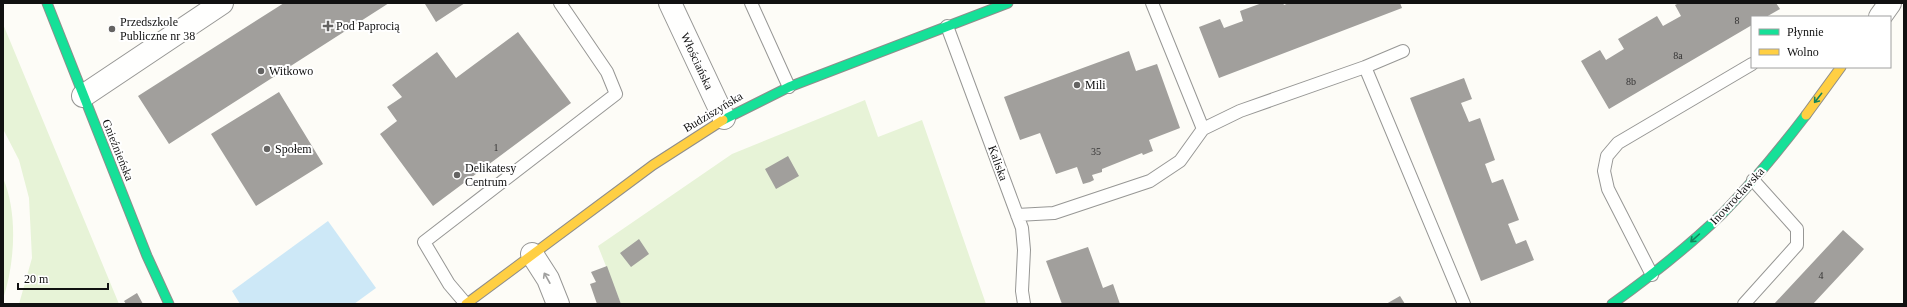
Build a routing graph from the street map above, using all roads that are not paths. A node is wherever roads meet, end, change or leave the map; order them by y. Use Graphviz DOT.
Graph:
graph roads {
  1 [pos="47,3"];
  2 [pos="222,3"];
  3 [pos="560,3"];
  4 [pos="670,3"];
  5 [pos="751,3"];
  6 [pos="1008,3"];
  7 [pos="1152,3"];
  8 [pos="1890,3"];
  9 [pos="1881,16"];
  10 [pos="947,26"];
  11 [pos="1403,51"];
  12 [pos="1751,65"];
  13 [pos="1365,67"];
  14 [pos="1840,68"];
  15 [pos="788,87"];
  16 [pos="83,96"];
  17 [pos="724,118"];
  18 [pos="1203,129"];
  19 [pos="1753,180"];
  20 [pos="1017,215"];
  21 [pos="532,254"];
  22 [pos="1652,275"];
  23 [pos="169,304"];
  24 [pos="466,304"];
  25 [pos="558,304"];
  26 [pos="1024,304"];
  27 [pos="1464,304"];
  28 [pos="1612,304"];
  29 [pos="1744,304"];
  1 -- 16 [label="street, Gnieźnieńska"];
  2 -- 16 [label="street"];
  3 -- 24 [label="lane"];
  4 -- 17 [label="street, Włościańska"];
  5 -- 15 [label="lane"];
  6 -- 10 [label="street, Budziszyńska"];
  7 -- 18 [label="lane"];
  8 -- 9 [label="street"];
  10 -- 15 [label="street, Budziszyńska"];
  10 -- 20 [label="lane, Kaliska"];
  11 -- 13 [label="lane"];
  12 -- 22 [label="lane"];
  13 -- 18 [label="lane"];
  13 -- 27 [label="lane"];
  14 -- 19 [label="street, Inowrocławska, one-way"];
  15 -- 17 [label="street, Budziszyńska"];
  16 -- 23 [label="street, Gnieźnieńska"];
  17 -- 21 [label="street, Budziszyńska"];
  18 -- 20 [label="lane"];
  19 -- 22 [label="street, Inowrocławska, one-way"];
  19 -- 29 [label="lane"];
  20 -- 26 [label="lane, Kaliska"];
  21 -- 24 [label="street, Budziszyńska"];
  25 -- 21 [label="street, one-way"];
  22 -- 28 [label="street, Inowrocławska"];
}
